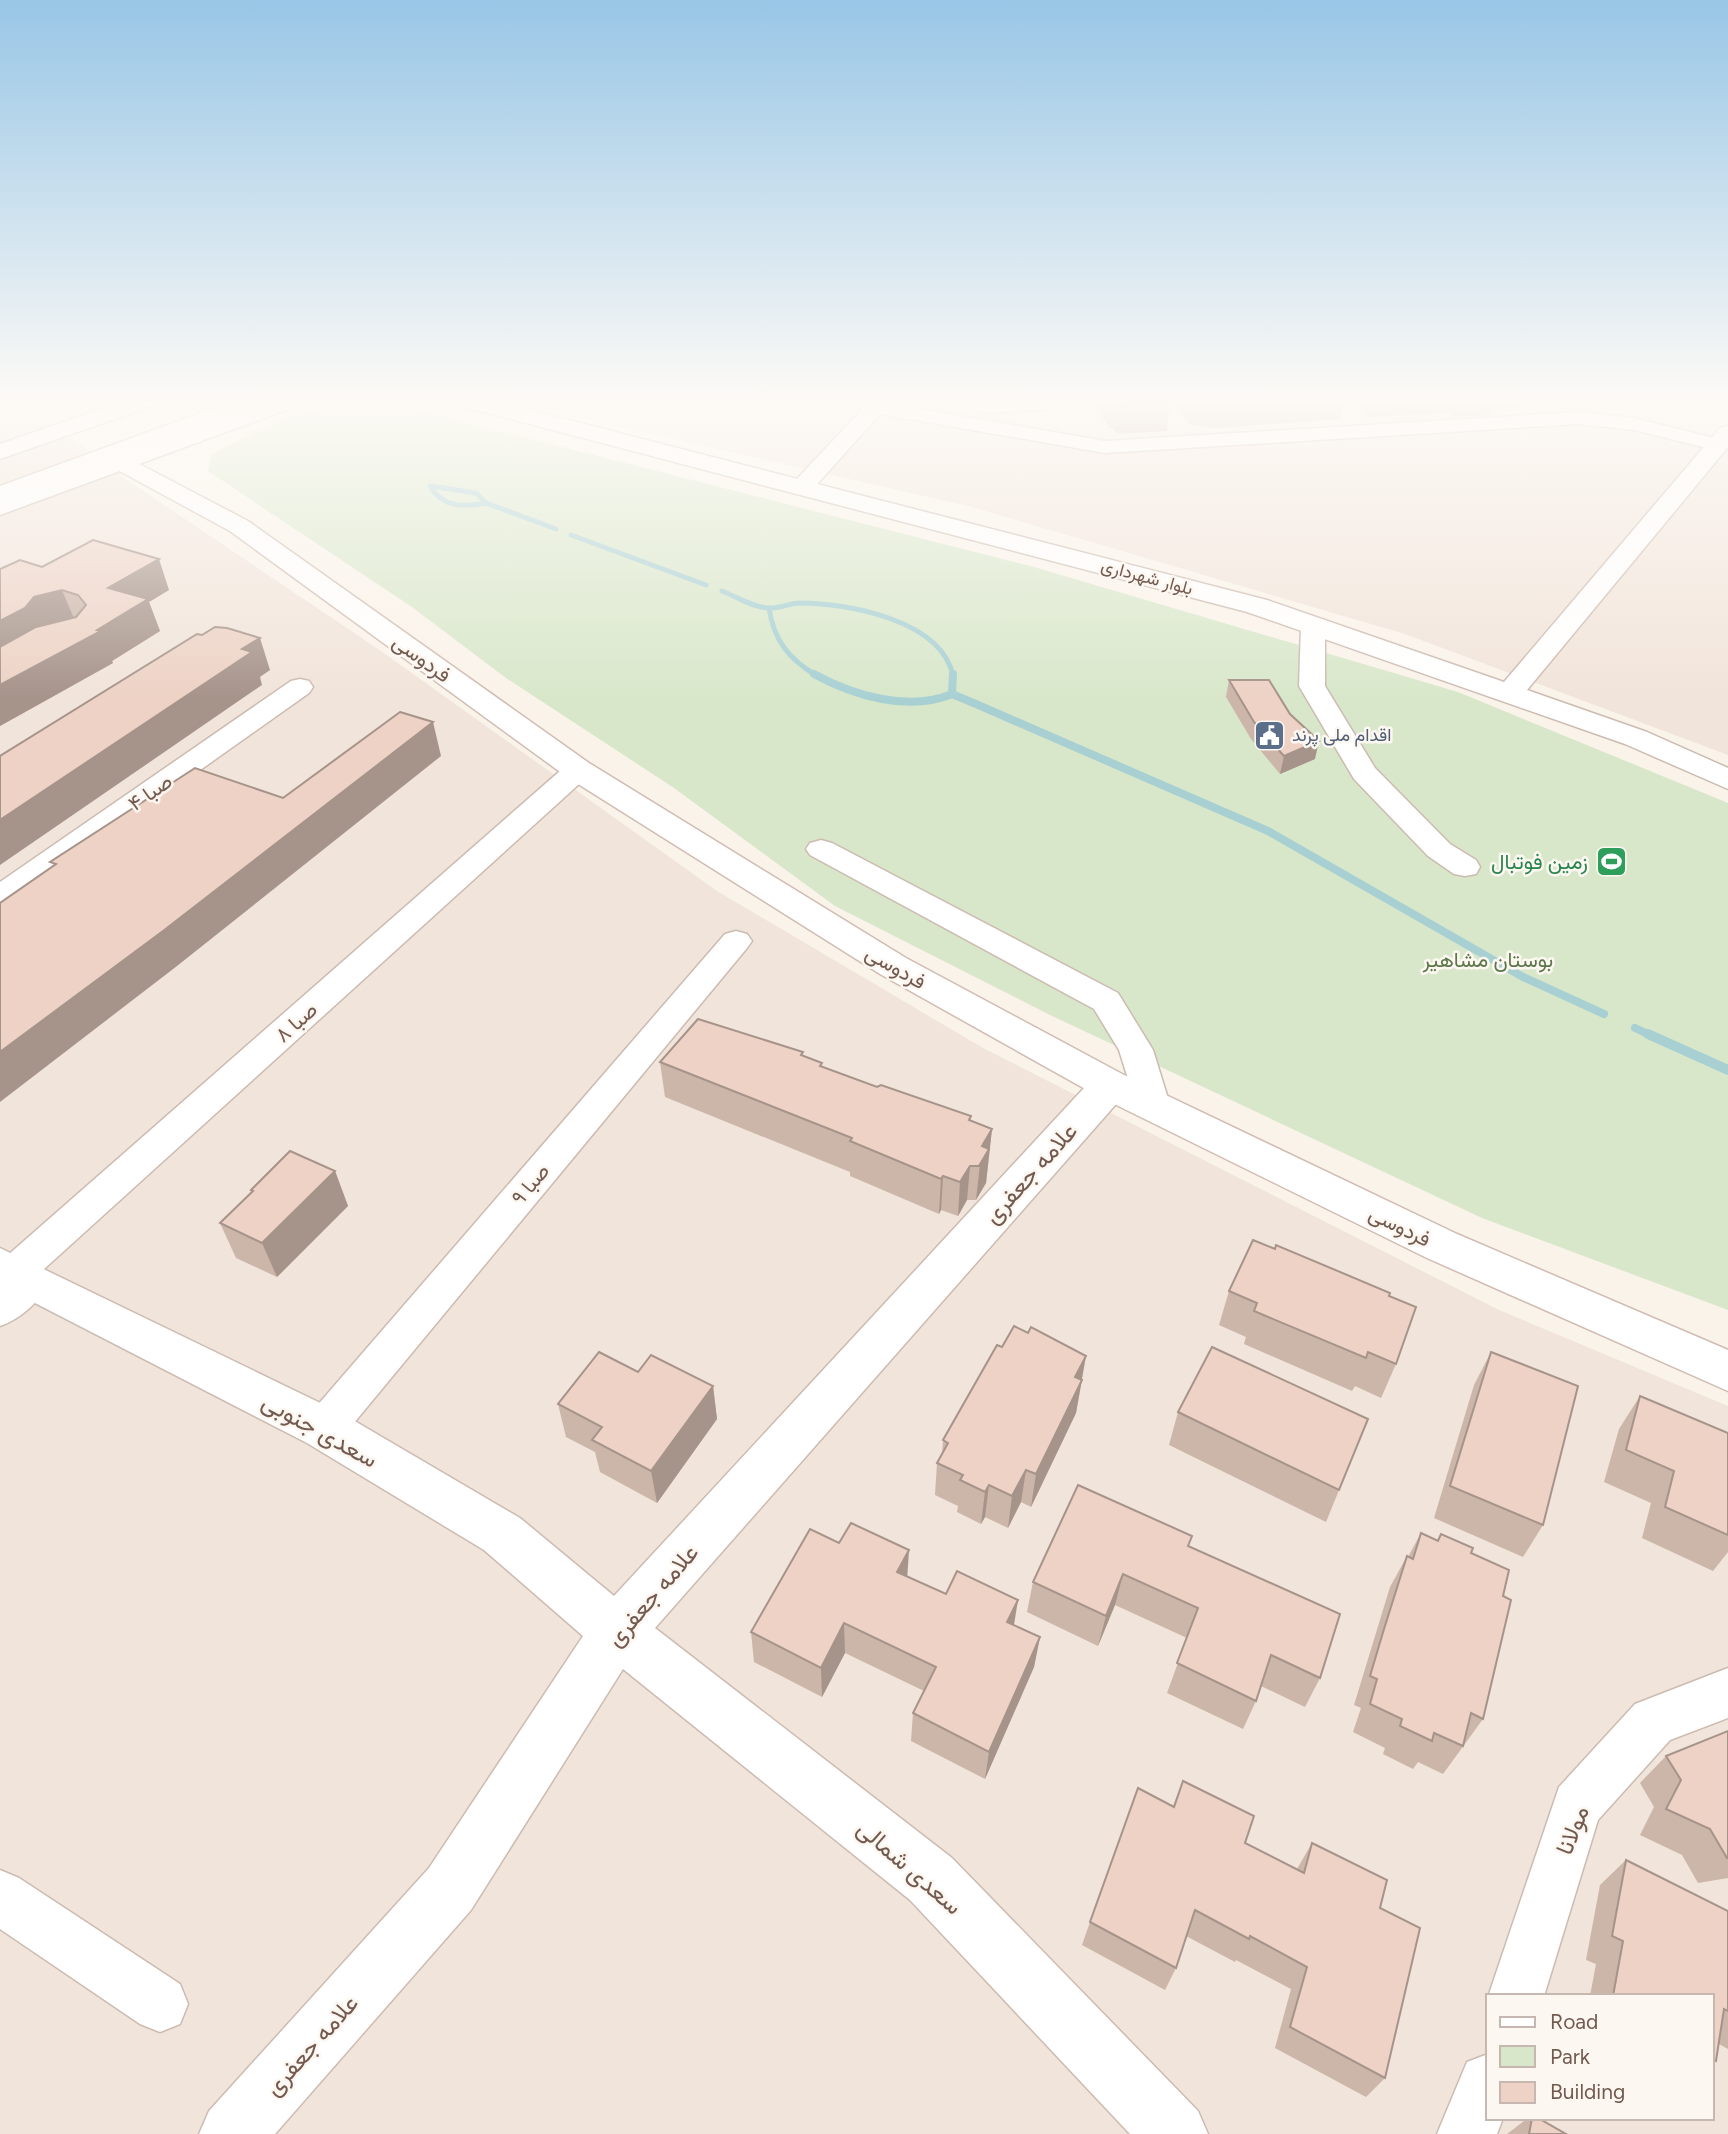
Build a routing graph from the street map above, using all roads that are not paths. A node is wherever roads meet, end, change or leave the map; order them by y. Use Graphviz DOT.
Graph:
graph roads {
  1 [pos="20,501"];
  2 [pos="192,501"];
  3 [pos="858,501"];
  4 [pos="1671,501"];
  5 [pos="0,508"];
  6 [pos="1313,625"];
  7 [pos="300,687"];
  8 [pos="1509,694"];
  9 [pos="578,770"];
  10 [pos="1728,780"];
  11 [pos="821,849"];
  12 [pos="1465,867"];
  13 [pos="0,897"];
  14 [pos="736,941"];
  15 [pos="1110,1085"];
  16 [pos="1152,1105"];
  17 [pos="11,1282"];
  18 [pos="1728,1371"];
  19 [pos="324,1428"];
  20 [pos="617,1631"];
  21 [pos="1728,1693"];
  22 [pos="0,1897"];
  23 [pos="1517,1994"];
  24 [pos="160,2004"];
  25 [pos="1486,2088"];
  26 [pos="232,2134"];
  27 [pos="1175,2134"];
  28 [pos="1467,2134"];
  1 -- 5 [label="street"];
  2 -- 9 [label="street, فردوسی"];
  3 -- 6 [label="street, بلوار شهرداری"];
  4 -- 8 [label="street"];
  6 -- 8 [label="street, بلوار شهرداری"];
  6 -- 12 [label="street"];
  7 -- 13 [label="street, صبا ۴"];
  8 -- 10 [label="street, بلوار شهرداری"];
  9 -- 15 [label="street, فردوسی"];
  9 -- 17 [label="street, صبا ۸"];
  11 -- 16 [label="street"];
  14 -- 19 [label="street, صبا ۹"];
  15 -- 16 [label="street, فردوسی"];
  15 -- 20 [label="street, علامه جعفری"];
  16 -- 18 [label="street, فردوسی"];
  17 -- 19 [label="street, سعدی جنوبی"];
  19 -- 20 [label="street, سعدی جنوبی"];
  20 -- 26 [label="street, علامه جعفری"];
  20 -- 27 [label="street, سعدی شمالی"];
  21 -- 23 [label="street, مولانا"];
  22 -- 24 [label="street"];
  25 -- 28 [label="street"];
}
